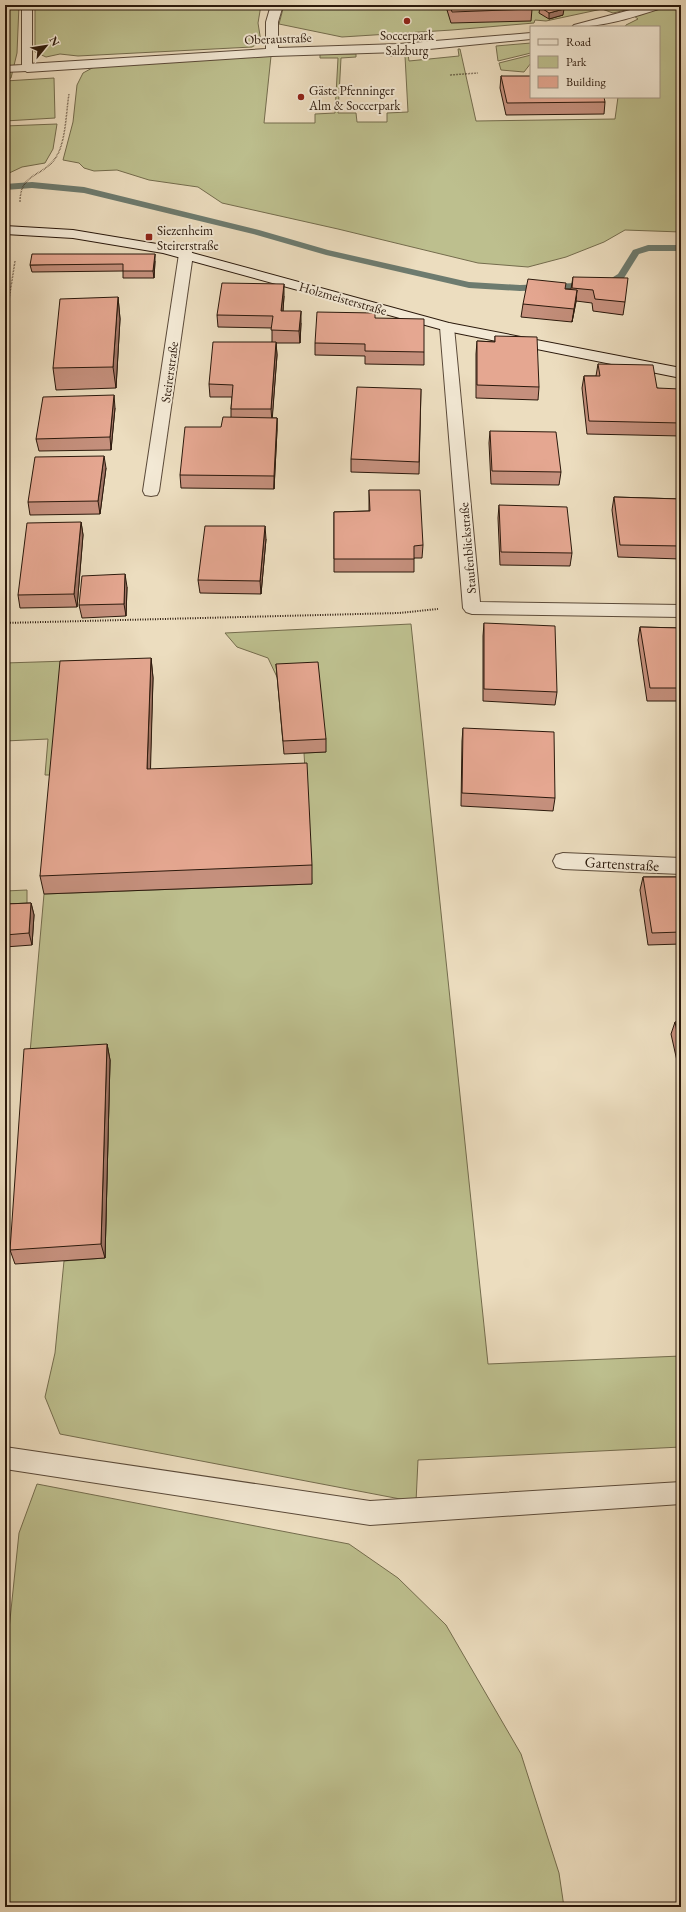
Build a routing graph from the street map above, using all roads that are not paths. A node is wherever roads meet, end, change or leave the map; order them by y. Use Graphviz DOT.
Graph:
graph roads {
  1 [pos="28,5"];
  2 [pos="277,5"];
  3 [pos="661,5"];
  4 [pos="582,26"];
  5 [pos="530,36"];
  6 [pos="272,52"];
  7 [pos="27,68"];
  8 [pos="5,69"];
  9 [pos="12,230"];
  10 [pos="186,254"];
  11 [pos="447,327"];
  12 [pos="681,373"];
  13 [pos="151,491"];
  14 [pos="681,611"];
  15 [pos="563,861"];
  16 [pos="681,866"];
  17 [pos="5,1458"];
  18 [pos="681,1493"];
  1 -- 7 [label="lane"];
  2 -- 6 [label="street"];
  3 -- 4 [label="street"];
  5 -- 6 [label="street, Oberaustraße"];
  6 -- 7 [label="street, Oberaustraße"];
  7 -- 8 [label="lane, Oberaustraße"];
  9 -- 10 [label="street, Holzmeisterstraße"];
  10 -- 11 [label="street, Holzmeisterstraße"];
  10 -- 13 [label="street, Steirerstraße"];
  11 -- 12 [label="street, Holzmeisterstraße"];
  11 -- 14 [label="street, Staufenblickstraße"];
  15 -- 16 [label="street, Gartenstraße"];
  17 -- 18 [label="lane"];
}
